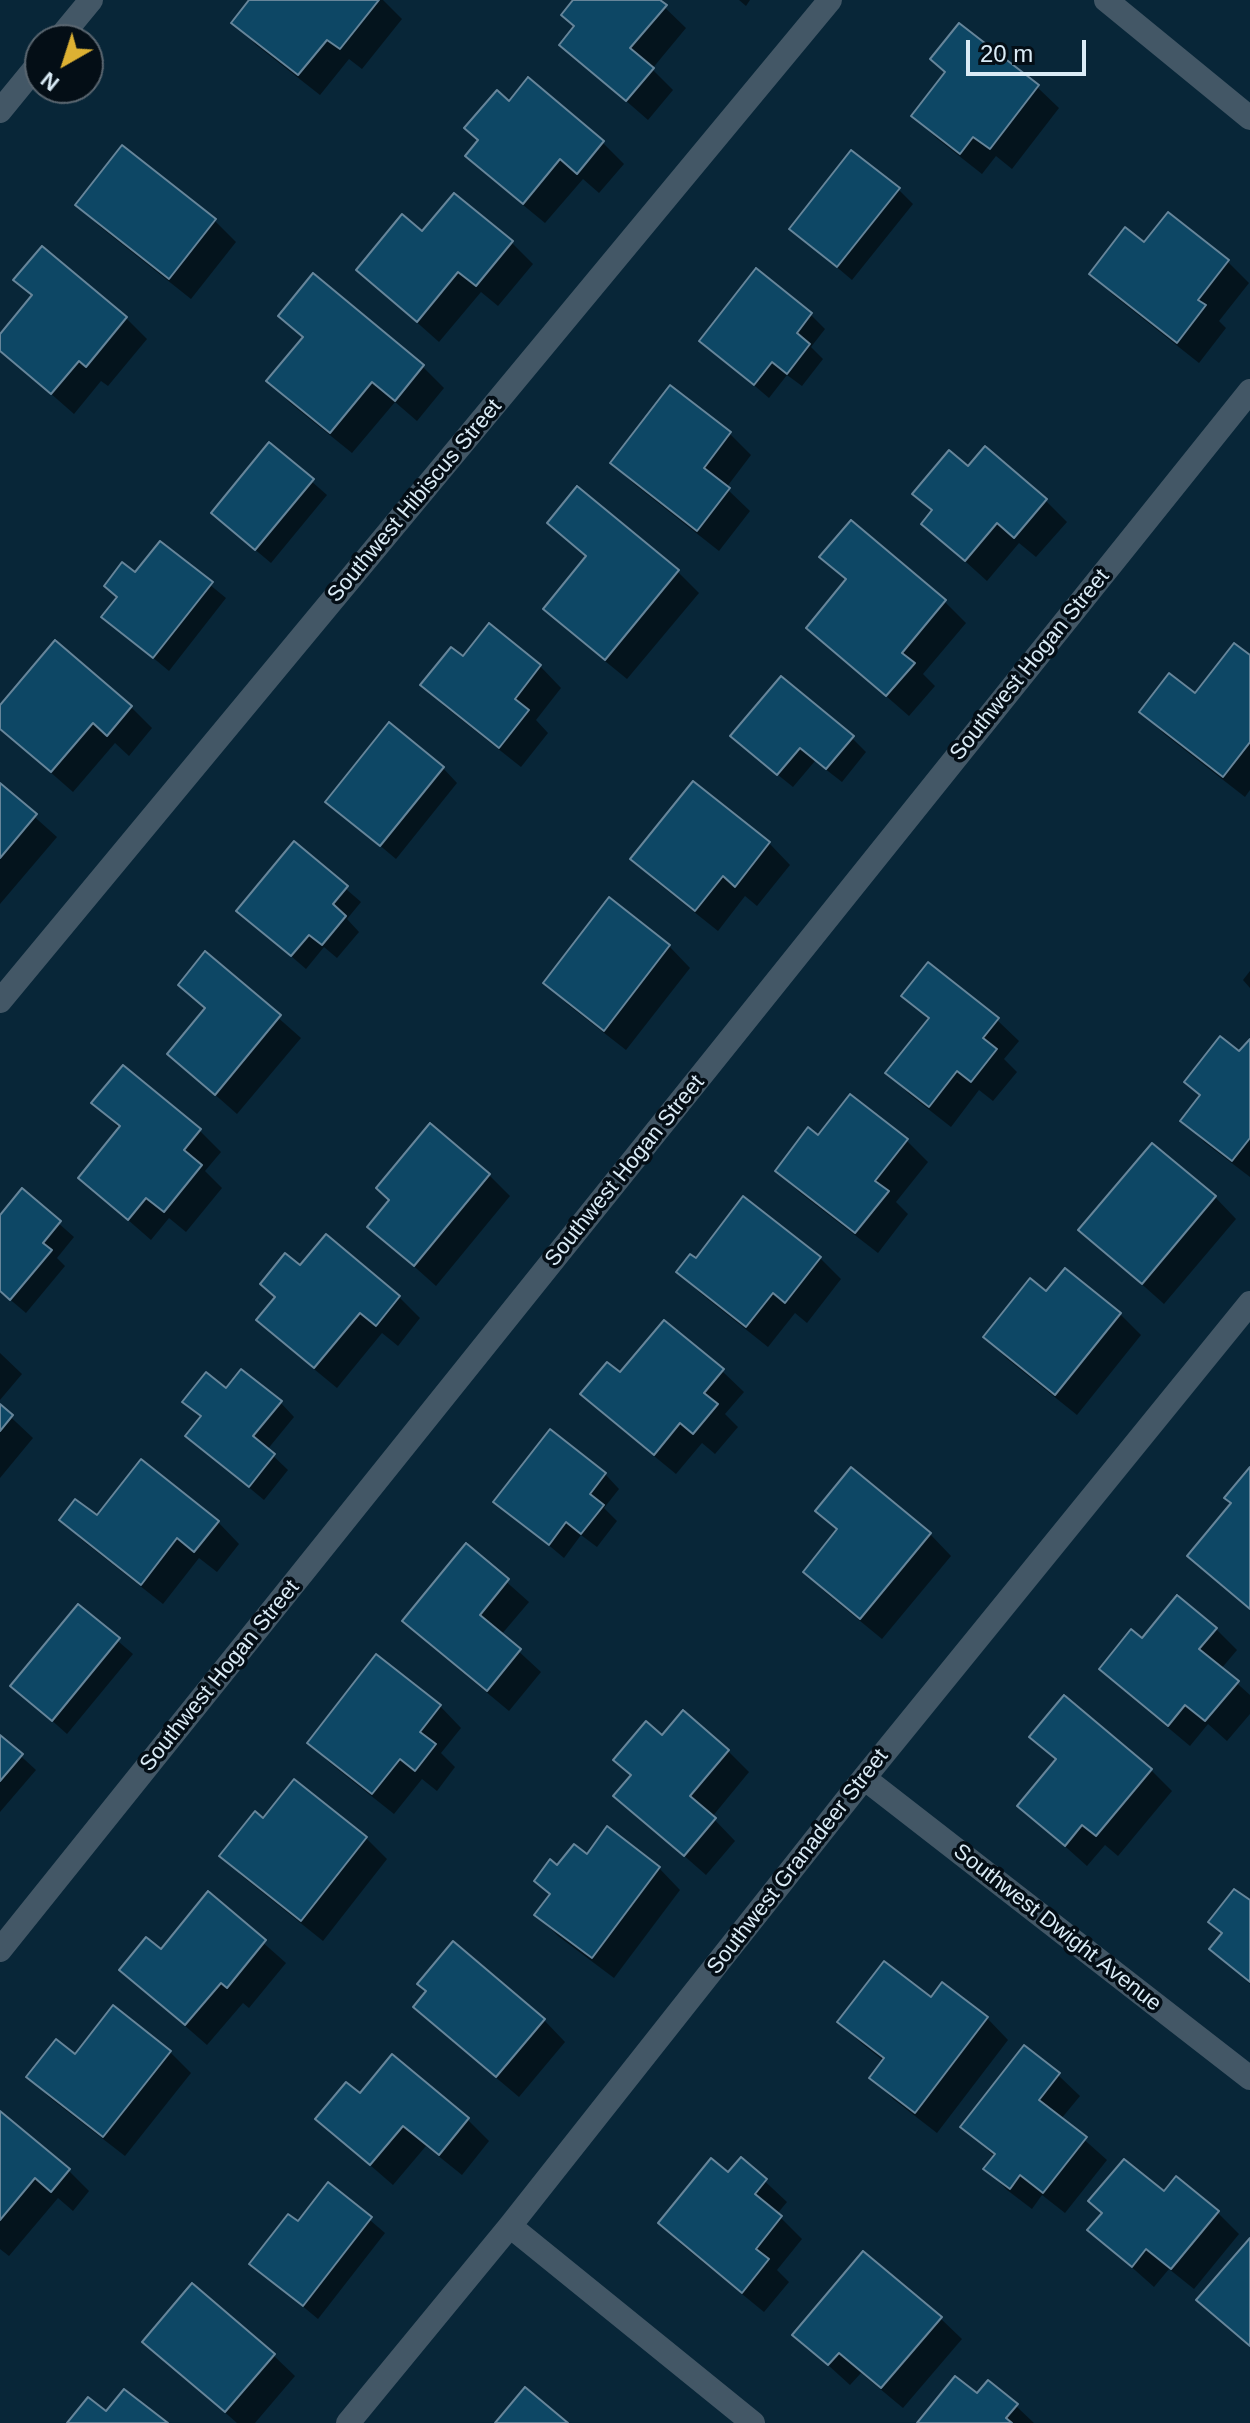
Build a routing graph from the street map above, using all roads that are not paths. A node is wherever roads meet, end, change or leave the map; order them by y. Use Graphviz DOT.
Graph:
graph roads {
  1 [pos="91,0"];
  2 [pos="830,0"];
  3 [pos="1106,0"];
  4 [pos="71,24"];
  5 [pos="24,82"];
  6 [pos="0,111"];
  7 [pos="1250,118"];
  8 [pos="1250,391"];
  9 [pos="0,1001"];
  10 [pos="1250,1303"];
  11 [pos="864,1778"];
  12 [pos="0,1950"];
  13 [pos="1250,2078"];
  14 [pos="510,2226"];
  15 [pos="348,2423"];
  16 [pos="753,2423"];
  1 -- 4 [label="street"];
  2 -- 9 [label="street, Southwest Hibiscus Street"];
  3 -- 7 [label="street"];
  5 -- 6 [label="street"];
  8 -- 12 [label="street, Southwest Hogan Street"];
  10 -- 11 [label="street, Southwest Granadeer Street"];
  11 -- 13 [label="street, Southwest Dwight Avenue"];
  11 -- 14 [label="street, Southwest Granadeer Street"];
  14 -- 15 [label="street, Southwest Granadeer Street"];
  14 -- 16 [label="street"];
}
